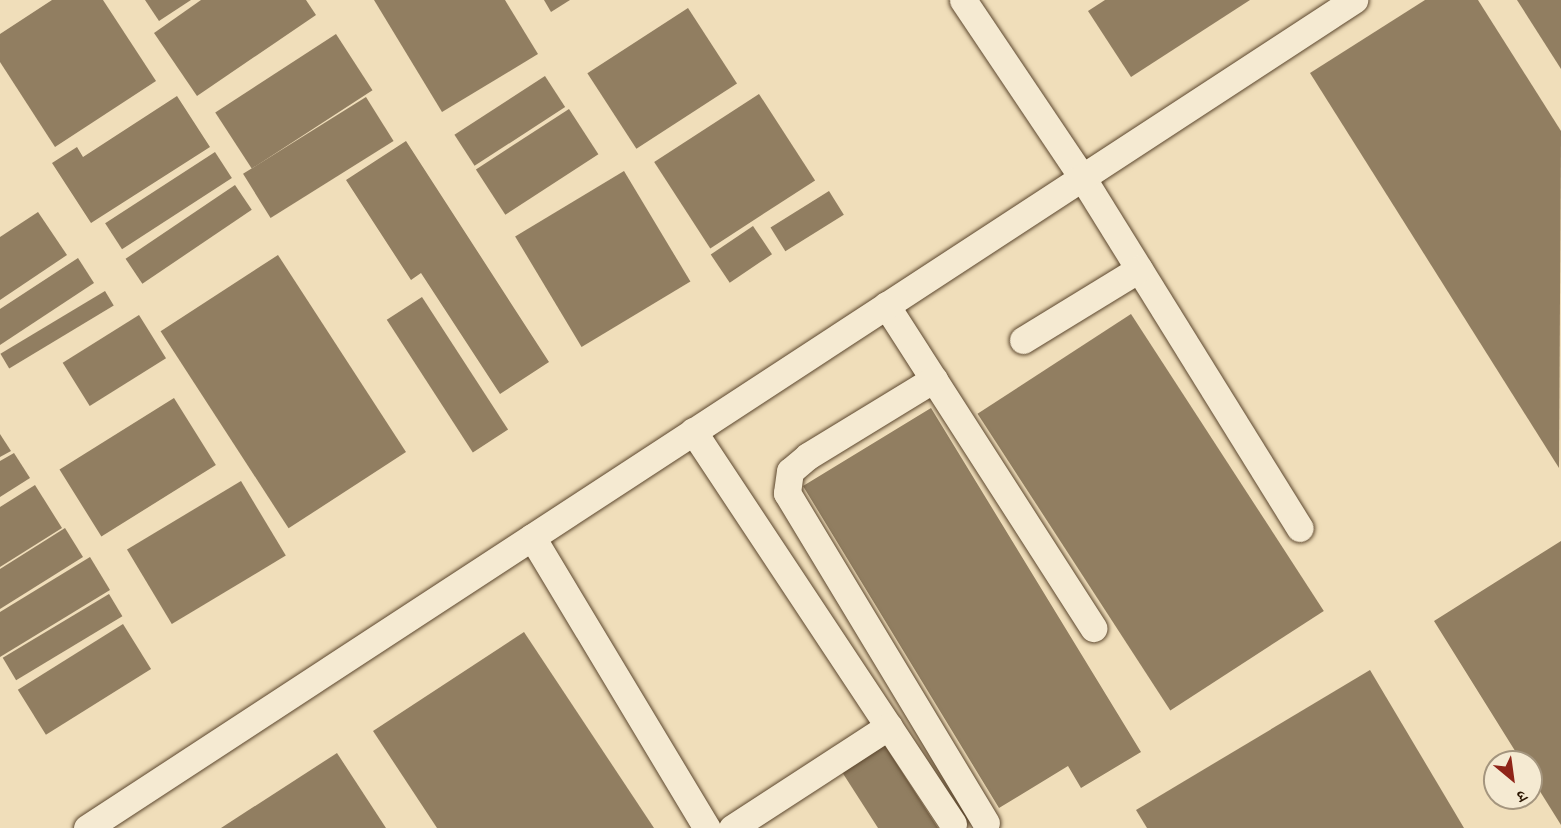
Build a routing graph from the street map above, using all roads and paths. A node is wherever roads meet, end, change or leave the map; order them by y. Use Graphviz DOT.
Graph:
graph roads {
  1 [pos="963,0"];
  2 [pos="1354,0"];
  3 [pos="1082,177"];
  4 [pos="1139,269"];
  5 [pos="886,305"];
  6 [pos="1023,340"];
  7 [pos="934,379"];
  8 [pos="693,431"];
  9 [pos="1300,528"];
  10 [pos="532,537"];
  11 [pos="1093,628"];
  12 [pos="889,726"];
  13 [pos="986,823"];
  14 [pos="953,824"];
  15 [pos="87,828"];
  16 [pos="707,828"];
  17 [pos="732,828"];
  1 -- 3 [label="lane"];
  2 -- 3 [label="lane"];
  3 -- 4 [label="lane"];
  3 -- 5 [label="lane"];
  4 -- 6 [label="lane"];
  4 -- 9 [label="lane"];
  5 -- 7 [label="lane"];
  5 -- 8 [label="lane"];
  7 -- 11 [label="lane"];
  7 -- 13 [label="lane"];
  8 -- 10 [label="lane"];
  8 -- 12 [label="lane"];
  10 -- 15 [label="lane"];
  10 -- 16 [label="lane"];
  12 -- 14 [label="lane"];
  12 -- 17 [label="lane"];
}
